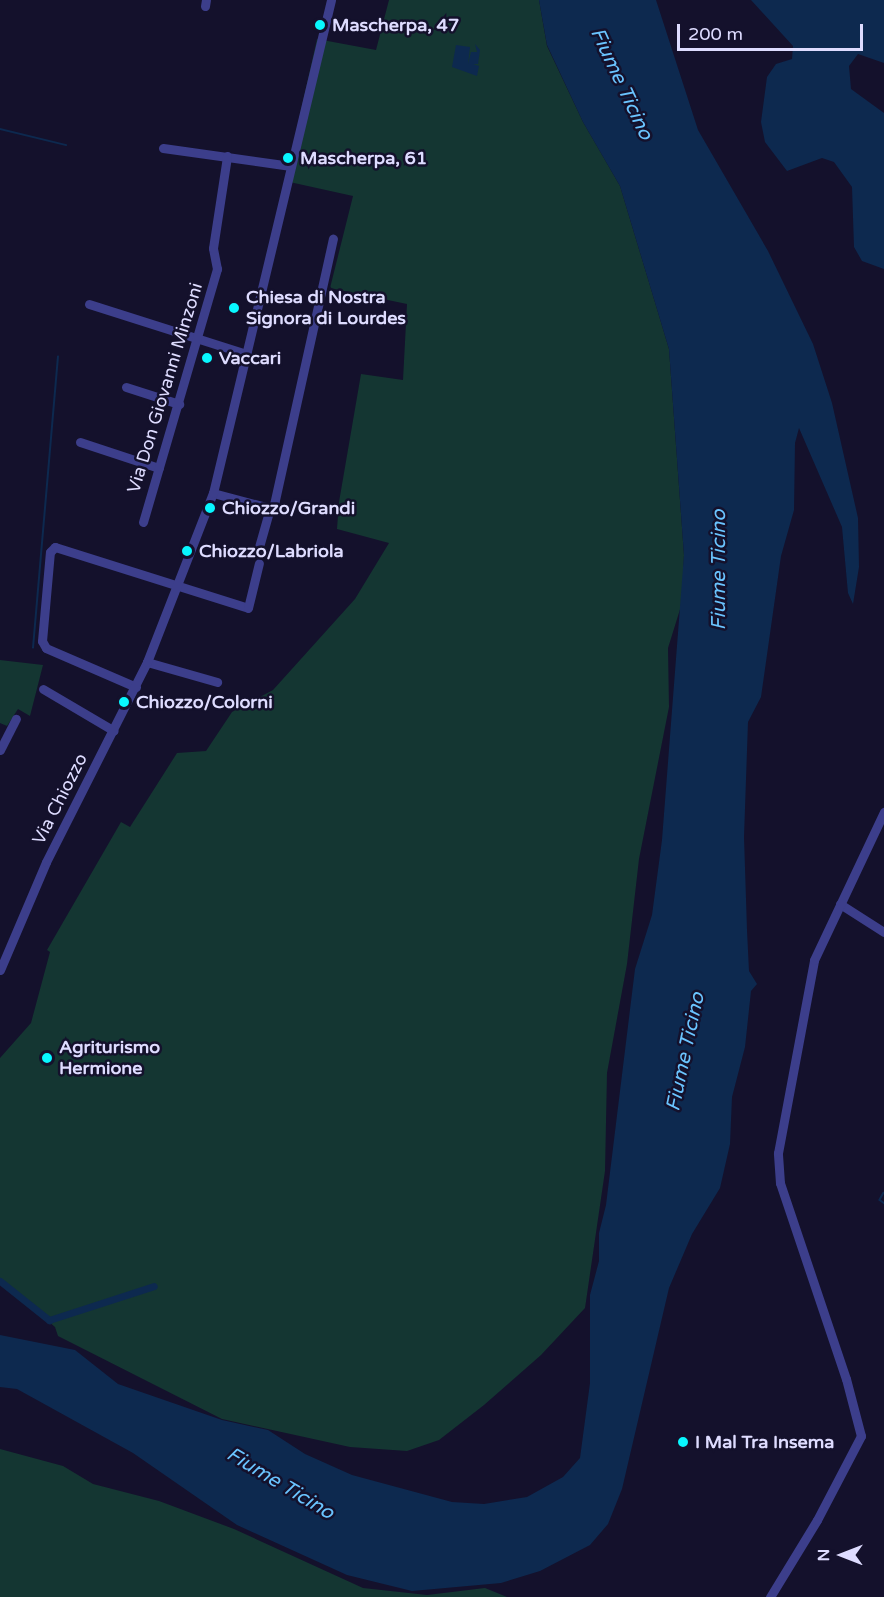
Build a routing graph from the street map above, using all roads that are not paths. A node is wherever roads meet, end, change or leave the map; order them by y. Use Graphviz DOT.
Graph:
graph roads {
  1 [pos="331,0"];
  2 [pos="163,148"];
  3 [pos="227,156"];
  4 [pos="291,166"];
  5 [pos="333,239"];
  6 [pos="89,304"];
  7 [pos="198,340"];
  8 [pos="246,354"];
  9 [pos="126,387"];
  10 [pos="179,404"];
  11 [pos="81,442"];
  12 [pos="159,468"];
  13 [pos="213,493"];
  14 [pos="270,508"];
  15 [pos="143,522"];
  16 [pos="176,584"];
  17 [pos="147,662"];
  18 [pos="217,682"];
  19 [pos="136,687"];
  20 [pos="43,689"];
  21 [pos="16,718"];
  22 [pos="114,731"];
  23 [pos="0,750"];
  24 [pos="884,812"];
  25 [pos="840,904"];
  26 [pos="884,932"];
  27 [pos="3,951"];
  28 [pos="0,970"];
  29 [pos="770,1597"];
  1 -- 4 [label="street, Via Chiozzo"];
  2 -- 3 [label="street"];
  3 -- 4 [label="street"];
  3 -- 7 [label="street, Via Don Giovanni Minzoni"];
  4 -- 8 [label="street, Via Chiozzo"];
  5 -- 14 [label="street"];
  6 -- 7 [label="street"];
  7 -- 8 [label="street"];
  7 -- 10 [label="street, Via Don Giovanni Minzoni"];
  8 -- 13 [label="street, Via Chiozzo"];
  9 -- 10 [label="street"];
  10 -- 12 [label="street, Via Don Giovanni Minzoni"];
  11 -- 12 [label="street"];
  12 -- 15 [label="street, Via Don Giovanni Minzoni"];
  13 -- 14 [label="street"];
  13 -- 16 [label="street, Via Chiozzo"];
  14 -- 16 [label="street"];
  16 -- 17 [label="street, Via Chiozzo"];
  16 -- 19 [label="street"];
  17 -- 18 [label="street"];
  17 -- 19 [label="street, Via Chiozzo"];
  19 -- 22 [label="street, Via Chiozzo"];
  20 -- 22 [label="street"];
  21 -- 23 [label="street"];
  22 -- 27 [label="street, Via Chiozzo"];
  24 -- 25 [label="street"];
  25 -- 26 [label="street"];
  25 -- 29 [label="street"];
  27 -- 28 [label="street, Via Chiozzo"];
}
